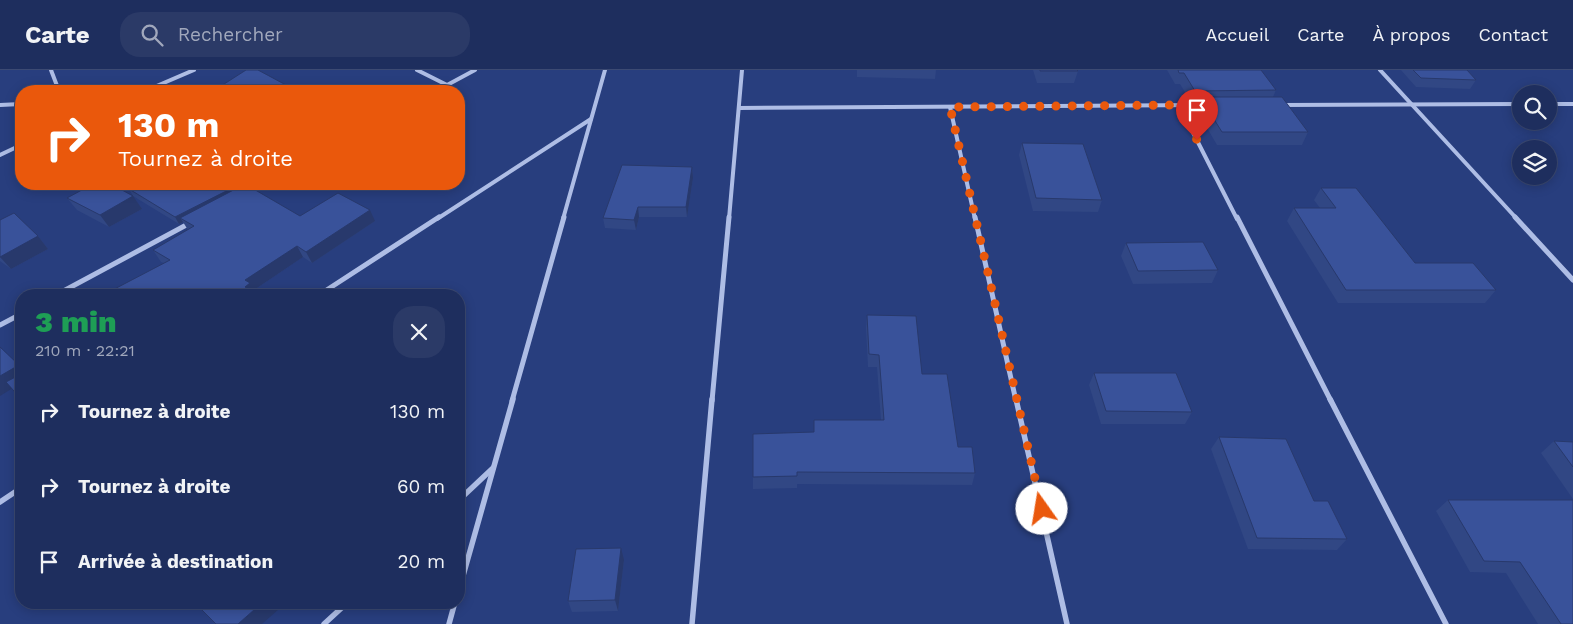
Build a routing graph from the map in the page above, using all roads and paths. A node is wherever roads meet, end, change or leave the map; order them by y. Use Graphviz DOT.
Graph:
graph roads {
  1 [pos="51,70"];
  2 [pos="194,70"];
  3 [pos="417,70"];
  4 [pos="475,70"];
  5 [pos="605,70"];
  6 [pos="742,70"];
  7 [pos="1380,70"];
  8 [pos="57,85"];
  9 [pos="159,85"];
  10 [pos="447,85"];
  11 [pos="15,104"];
  12 [pos="1411,104"];
  13 [pos="1512,104"];
  14 [pos="1557,104"];
  15 [pos="1573,104"];
  16 [pos="0,105"];
  17 [pos="1180,105"];
  18 [pos="1208,105"];
  19 [pos="1276,105"];
  20 [pos="950,107"];
  21 [pos="739,108"];
  22 [pos="591,119"];
  23 [pos="15,148"];
  24 [pos="0,155"];
  25 [pos="252,190"];
  26 [pos="246,193"];
  27 [pos="194,221"];
  28 [pos="1573,280"];
  29 [pos="67,289"];
  30 [pos="328,289"];
  31 [pos="15,317"];
  32 [pos="0,325"];
  33 [pos="493,468"];
  34 [pos="15,492"];
  35 [pos="465,494"];
  36 [pos="0,502"];
  37 [pos="465,568"];
  38 [pos="340,609"];
  39 [pos="453,609"];
  40 [pos="324,624"];
  41 [pos="449,624"];
  42 [pos="692,624"];
  43 [pos="1068,624"];
  44 [pos="1446,624"];
  1 -- 8 [label="street"];
  2 -- 9 [label="street"];
  3 -- 10 [label="street"];
  4 -- 10 [label="street"];
  5 -- 22 [label="street"];
  6 -- 21 [label="street"];
  7 -- 12 [label="street"];
  11 -- 16 [label="street"];
  12 -- 13 [label="street"];
  12 -- 19 [label="street"];
  12 -- 28 [label="street"];
  14 -- 15 [label="street"];
  17 -- 18 [label="street"];
  17 -- 20 [label="street"];
  17 -- 44 [label="street"];
  20 -- 21 [label="street"];
  20 -- 43 [label="street"];
  21 -- 42 [label="street"];
  22 -- 30 [label="street"];
  22 -- 33 [label="street"];
  23 -- 24 [label="street"];
  25 -- 26 [label="street"];
  27 -- 29 [label="street"];
  31 -- 32 [label="street"];
  33 -- 35 [label="street"];
  33 -- 37 [label="street"];
  34 -- 36 [label="street"];
  38 -- 40 [label="street"];
  39 -- 41 [label="street"];
}
